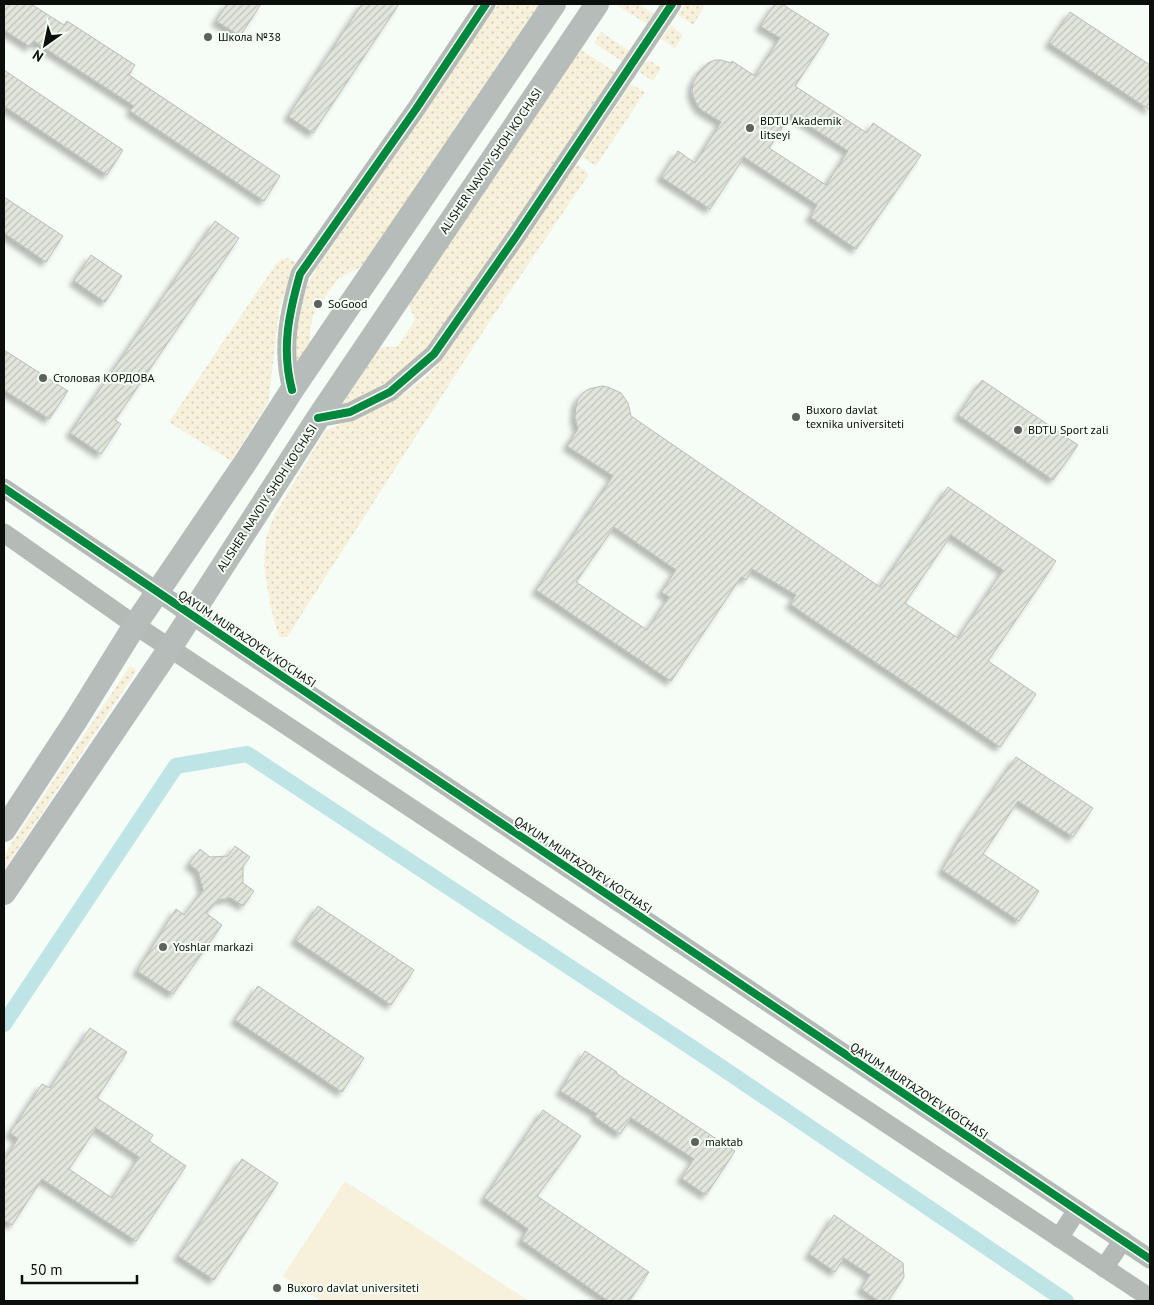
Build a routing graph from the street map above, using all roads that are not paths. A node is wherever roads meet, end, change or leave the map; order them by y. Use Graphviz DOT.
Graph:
graph roads {
  1 [pos="486,4"];
  2 [pos="554,4"];
  3 [pos="597,4"];
  4 [pos="672,4"];
  5 [pos="292,390"];
  6 [pos="318,418"];
  7 [pos="4,488"];
  8 [pos="4,532"];
  9 [pos="157,592"];
  10 [pos="191,615"];
  11 [pos="135,625"];
  12 [pos="170,648"];
  13 [pos="4,830"];
  14 [pos="4,893"];
  15 [pos="1077,1210"];
  16 [pos="1059,1238"];
  17 [pos="1123,1240"];
  18 [pos="1150,1259"];
  19 [pos="1104,1268"];
  20 [pos="1150,1298"];
  1 -- 5 [label="street"];
  2 -- 5 [label="main road"];
  3 -- 6 [label="main road, ALISHER NAVOIY SHOH KO'CHASI"];
  4 -- 6 [label="street"];
  5 -- 9 [label="main road"];
  6 -- 10 [label="main road, ALISHER NAVOIY SHOH KO'CHASI"];
  7 -- 9 [label="street, QAYUM MURTAZOYEV KO'CHASI"];
  8 -- 11 [label="street"];
  9 -- 10 [label="street, QAYUM MURTAZOYEV KO'CHASI"];
  9 -- 11 [label="main road"];
  10 -- 12 [label="main road, ALISHER NAVOIY SHOH KO'CHASI"];
  10 -- 15 [label="street, QAYUM MURTAZOYEV KO'CHASI"];
  11 -- 12 [label="street"];
  11 -- 13 [label="main road"];
  12 -- 14 [label="main road, ALISHER NAVOIY SHOH KO'CHASI"];
  12 -- 16 [label="street"];
  15 -- 16 [label="street"];
  15 -- 17 [label="street, QAYUM MURTAZOYEV KO'CHASI"];
  16 -- 19 [label="street"];
  17 -- 18 [label="street, QAYUM MURTAZOYEV KO'CHASI"];
  17 -- 19 [label="street"];
  19 -- 20 [label="street"];
}
